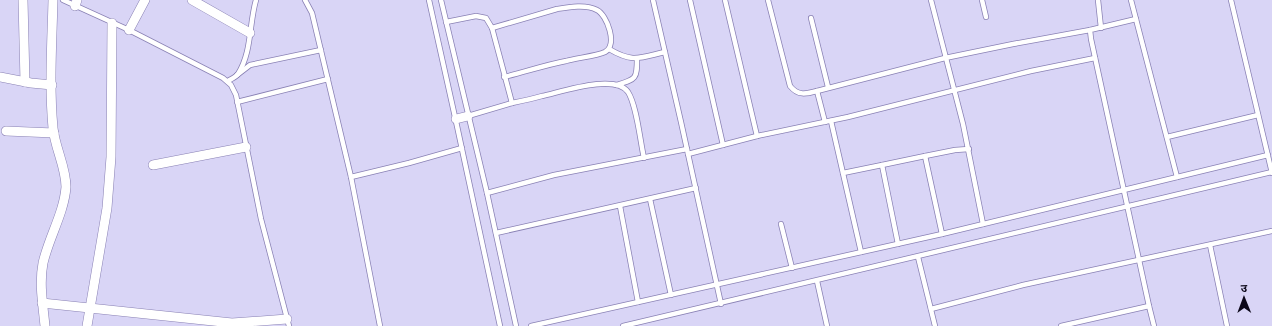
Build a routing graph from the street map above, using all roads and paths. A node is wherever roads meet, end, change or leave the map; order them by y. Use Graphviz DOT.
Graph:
graph roads {
  1 [pos="23,0"];
  2 [pos="52,0"];
  3 [pos="62,0"];
  4 [pos="145,0"];
  5 [pos="192,0"];
  6 [pos="256,0"];
  7 [pos="305,0"];
  8 [pos="429,0"];
  9 [pos="441,0"];
  10 [pos="653,0"];
  11 [pos="690,0"];
  12 [pos="725,0"];
  13 [pos="768,0"];
  14 [pos="931,0"];
  15 [pos="982,0"];
  16 [pos="1098,0"];
  17 [pos="1131,0"];
  18 [pos="1231,0"];
  19 [pos="76,3"];
  20 [pos="986,17"];
  21 [pos="811,18"];
  22 [pos="1136,19"];
  23 [pos="446,22"];
  24 [pos="112,23"];
  25 [pos="492,28"];
  26 [pos="1101,28"];
  27 [pos="129,30"];
  28 [pos="1090,30"];
  29 [pos="250,33"];
  30 [pos="609,48"];
  31 [pos="321,50"];
  32 [pos="665,52"];
  33 [pos="945,58"];
  34 [pos="1095,58"];
  35 [pos="637,59"];
  36 [pos="237,75"];
  37 [pos="0,77"];
  38 [pos="504,77"];
  39 [pos="328,79"];
  40 [pos="228,81"];
  41 [pos="25,82"];
  42 [pos="52,85"];
  43 [pos="617,85"];
  44 [pos="828,88"];
  45 [pos="955,90"];
  46 [pos="817,91"];
  47 [pos="237,102"];
  48 [pos="512,103"];
  49 [pos="1258,115"];
  50 [pos="468,116"];
  51 [pos="456,119"];
  52 [pos="831,121"];
  53 [pos="825,122"];
  54 [pos="6,131"];
  55 [pos="54,133"];
  56 [pos="757,136"];
  57 [pos="1167,137"];
  58 [pos="723,145"];
  59 [pos="246,147"];
  60 [pos="462,148"];
  61 [pos="969,149"];
  62 [pos="688,151"];
  63 [pos="1268,155"];
  64 [pos="925,156"];
  65 [pos="644,158"];
  66 [pos="153,165"];
  67 [pos="882,165"];
  68 [pos="843,173"];
  69 [pos="1272,173"];
  70 [pos="351,177"];
  71 [pos="1177,177"];
  72 [pos="696,188"];
  73 [pos="1123,190"];
  74 [pos="487,193"];
  75 [pos="650,198"];
  76 [pos="620,206"];
  77 [pos="1126,207"];
  78 [pos="781,224"];
  79 [pos="983,224"];
  80 [pos="1272,232"];
  81 [pos="496,233"];
  82 [pos="942,234"];
  83 [pos="898,244"];
  84 [pos="1210,245"];
  85 [pos="861,252"];
  86 [pos="918,257"];
  87 [pos="1138,260"];
  88 [pos="792,268"];
  89 [pos="817,281"];
  90 [pos="717,285"];
  91 [pos="671,295"];
  92 [pos="638,302"];
  93 [pos="42,303"];
  94 [pos="721,304"];
  95 [pos="1149,306"];
  96 [pos="90,308"];
  97 [pos="931,308"];
  98 [pos="288,322"];
  99 [pos="45,326"];
  100 [pos="87,326"];
  101 [pos="380,326"];
  102 [pos="500,326"];
  103 [pos="516,326"];
  104 [pos="531,326"];
  105 [pos="623,326"];
  106 [pos="827,326"];
  107 [pos="935,326"];
  108 [pos="1061,326"];
  109 [pos="1154,326"];
  110 [pos="1227,326"];
  1 -- 41 [label="street"];
  2 -- 42 [label="street"];
  3 -- 19 [label="lane"];
  4 -- 27 [label="street"];
  5 -- 29 [label="street"];
  6 -- 29 [label="lane"];
  7 -- 31 [label="lane"];
  8 -- 51 [label="lane"];
  9 -- 23 [label="lane"];
  10 -- 32 [label="lane"];
  11 -- 58 [label="lane"];
  12 -- 56 [label="lane"];
  13 -- 46 [label="lane"];
  14 -- 33 [label="lane"];
  15 -- 20 [label="lane"];
  16 -- 26 [label="lane"];
  17 -- 22 [label="lane"];
  18 -- 49 [label="lane"];
  19 -- 24 [label="lane"];
  21 -- 44 [label="lane"];
  22 -- 26 [label="lane"];
  22 -- 57 [label="lane"];
  23 -- 25 [label="lane"];
  23 -- 50 [label="lane"];
  24 -- 27 [label="lane"];
  24 -- 96 [label="street"];
  25 -- 30 [label="lane"];
  25 -- 38 [label="lane"];
  26 -- 28 [label="lane"];
  27 -- 40 [label="lane"];
  28 -- 33 [label="lane"];
  28 -- 34 [label="lane"];
  29 -- 36 [label="lane"];
  30 -- 35 [label="lane"];
  30 -- 38 [label="lane"];
  31 -- 36 [label="lane"];
  31 -- 39 [label="lane"];
  32 -- 35 [label="lane"];
  32 -- 62 [label="lane"];
  33 -- 44 [label="lane"];
  33 -- 45 [label="lane"];
  34 -- 45 [label="lane"];
  34 -- 73 [label="lane"];
  35 -- 43 [label="lane"];
  36 -- 40 [label="lane"];
  37 -- 41 [label="street"];
  38 -- 48 [label="lane"];
  39 -- 47 [label="lane"];
  39 -- 70 [label="lane"];
  40 -- 47 [label="lane"];
  41 -- 42 [label="street"];
  42 -- 55 [label="street"];
  43 -- 48 [label="lane"];
  43 -- 65 [label="lane"];
  44 -- 46 [label="lane"];
  45 -- 52 [label="lane"];
  45 -- 61 [label="lane"];
  46 -- 53 [label="lane"];
  47 -- 59 [label="lane"];
  48 -- 50 [label="lane"];
  49 -- 57 [label="lane"];
  49 -- 63 [label="lane"];
  50 -- 51 [label="street"];
  50 -- 74 [label="lane"];
  51 -- 60 [label="lane"];
  52 -- 53 [label="lane"];
  52 -- 68 [label="lane"];
  53 -- 56 [label="lane"];
  54 -- 55 [label="street"];
  55 -- 93 [label="street"];
  56 -- 58 [label="lane"];
  57 -- 71 [label="lane"];
  58 -- 62 [label="lane"];
  59 -- 66 [label="street"];
  59 -- 98 [label="lane"];
  60 -- 70 [label="lane"];
  60 -- 102 [label="lane"];
  61 -- 64 [label="lane"];
  61 -- 79 [label="lane"];
  62 -- 65 [label="lane"];
  62 -- 72 [label="lane"];
  63 -- 69 [label="lane"];
  63 -- 71 [label="lane"];
  64 -- 67 [label="lane"];
  64 -- 82 [label="lane"];
  65 -- 74 [label="lane"];
  67 -- 68 [label="lane"];
  67 -- 83 [label="lane"];
  68 -- 85 [label="lane"];
  69 -- 77 [label="lane"];
  70 -- 101 [label="lane"];
  71 -- 73 [label="lane"];
  72 -- 75 [label="lane"];
  72 -- 90 [label="lane"];
  73 -- 77 [label="lane"];
  73 -- 79 [label="lane"];
  74 -- 81 [label="lane"];
  75 -- 76 [label="lane"];
  75 -- 91 [label="lane"];
  76 -- 81 [label="lane"];
  76 -- 92 [label="lane"];
  77 -- 86 [label="lane"];
  77 -- 87 [label="lane"];
  78 -- 88 [label="lane"];
  79 -- 82 [label="lane"];
  80 -- 84 [label="lane"];
  81 -- 103 [label="lane"];
  82 -- 83 [label="lane"];
  83 -- 85 [label="lane"];
  84 -- 87 [label="lane"];
  84 -- 110 [label="lane"];
  85 -- 88 [label="lane"];
  86 -- 89 [label="lane"];
  86 -- 97 [label="lane"];
  87 -- 95 [label="lane"];
  87 -- 97 [label="lane"];
  88 -- 90 [label="lane"];
  89 -- 94 [label="lane"];
  89 -- 106 [label="lane"];
  90 -- 91 [label="lane"];
  90 -- 94 [label="lane"];
  91 -- 92 [label="lane"];
  92 -- 104 [label="lane"];
  93 -- 96 [label="street"];
  93 -- 99 [label="street"];
  94 -- 105 [label="lane"];
  95 -- 108 [label="lane"];
  95 -- 109 [label="lane"];
  96 -- 98 [label="street"];
  96 -- 100 [label="street"];
  97 -- 107 [label="lane"];
}
